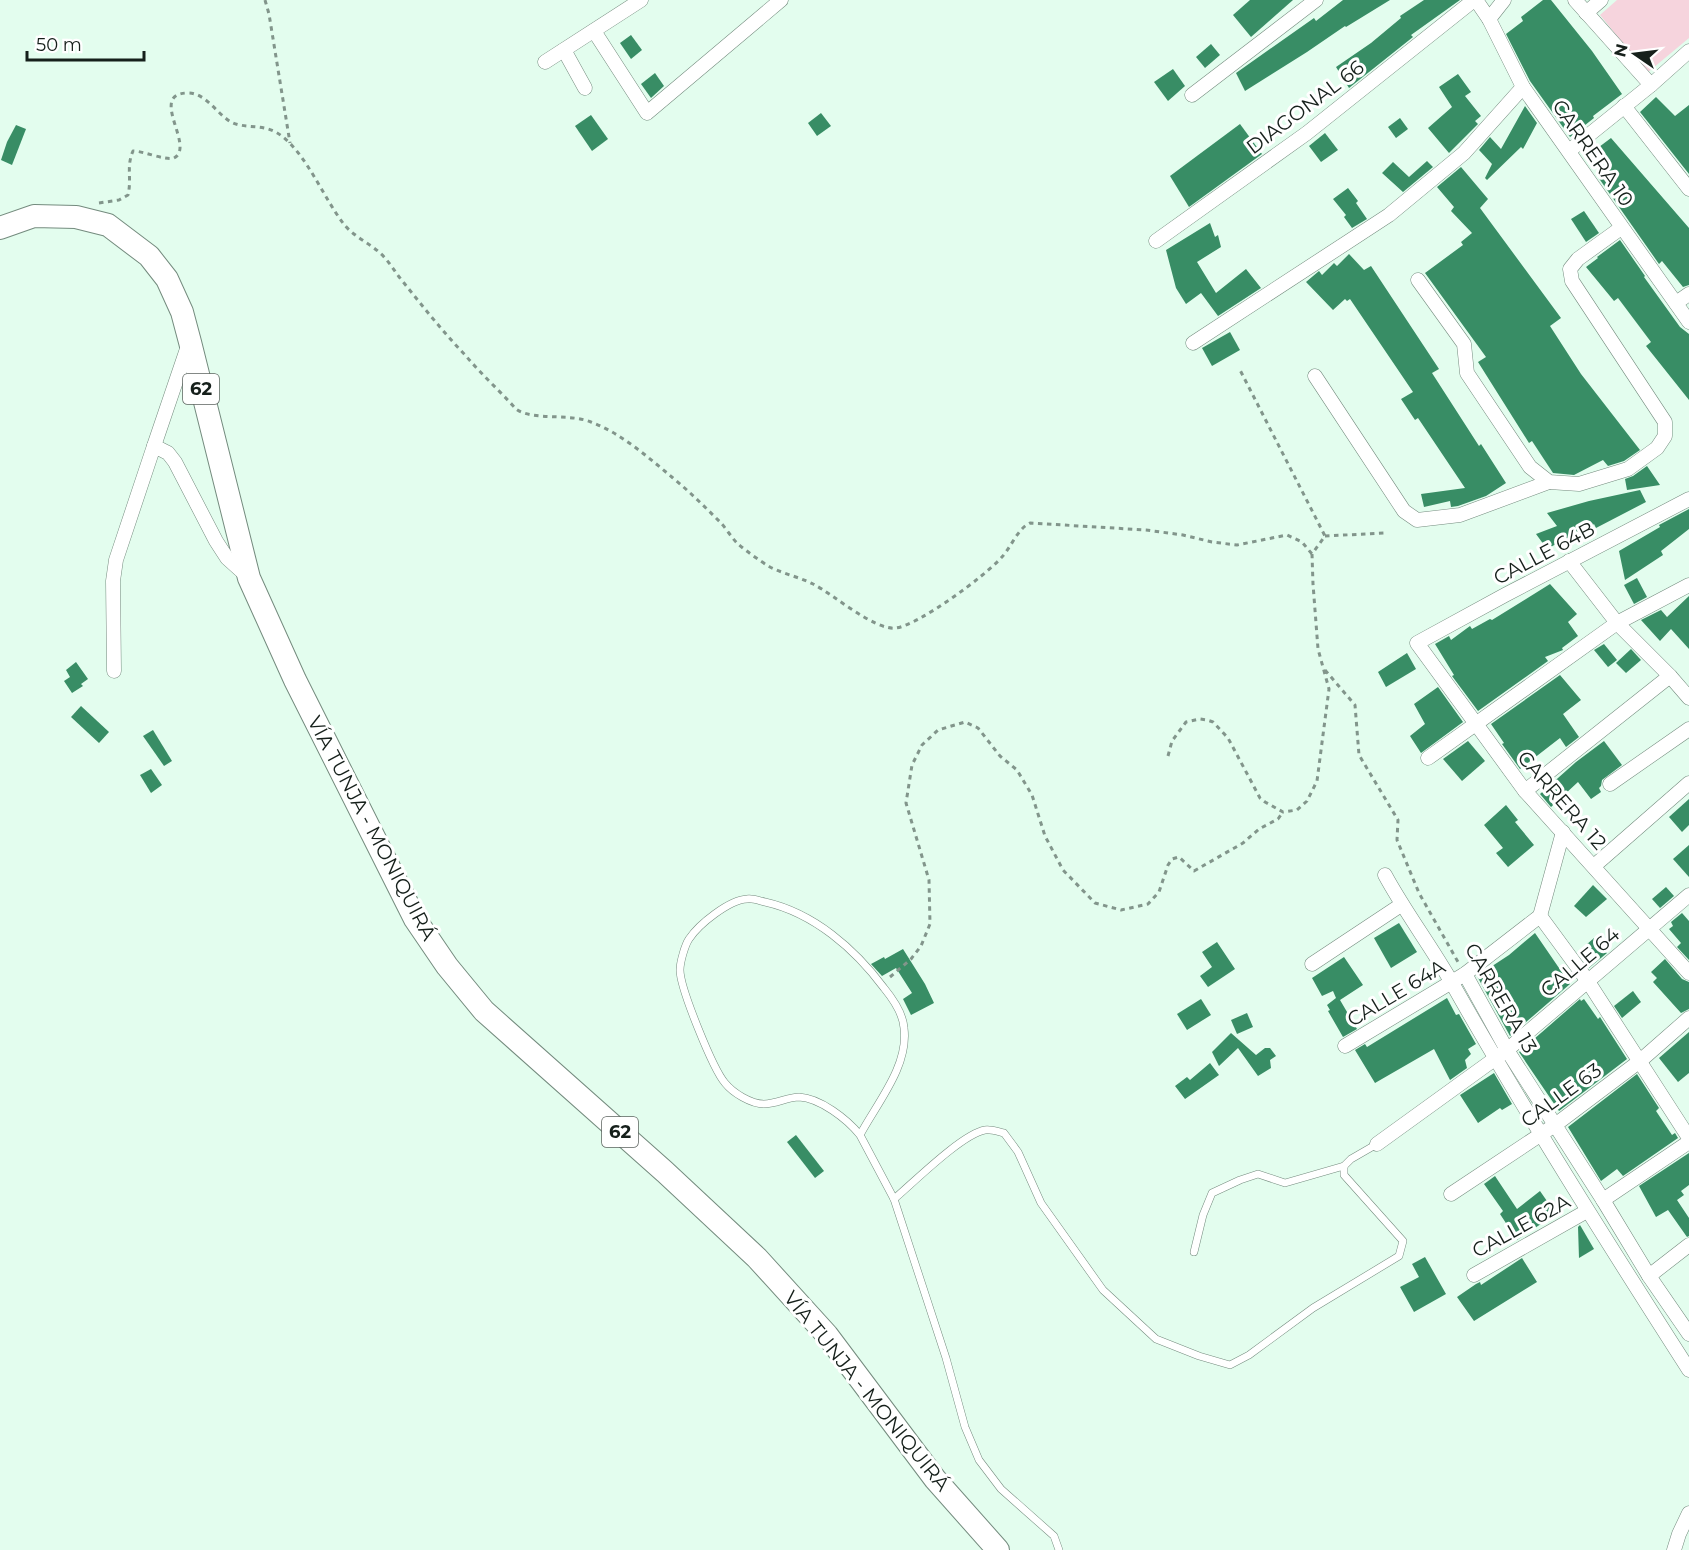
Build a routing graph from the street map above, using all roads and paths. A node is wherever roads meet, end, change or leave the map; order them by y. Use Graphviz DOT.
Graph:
graph roads {
  1 [pos="266,0"];
  2 [pos="782,0"];
  3 [pos="1316,0"];
  4 [pos="1475,0"];
  5 [pos="1504,0"];
  6 [pos="1575,0"];
  7 [pos="1601,0"];
  8 [pos="636,4"];
  9 [pos="1586,13"];
  10 [pos="1489,18"];
  11 [pos="594,31"];
  12 [pos="564,50"];
  13 [pos="1689,51"];
  14 [pos="545,62"];
  15 [pos="1651,85"];
  16 [pos="1523,87"];
  17 [pos="585,88"];
  18 [pos="1192,95"];
  19 [pos="1624,106"];
  20 [pos="291,145"];
  21 [pos="1569,151"];
  22 [pos="1689,189"];
  23 [pos="76,218"];
  24 [pos="0,228"];
  25 [pos="1621,228"];
  26 [pos="1156,241"];
  27 [pos="1418,280"];
  28 [pos="1689,294"];
  29 [pos="1676,303"];
  30 [pos="1689,322"];
  31 [pos="190,342"];
  32 [pos="1193,343"];
  33 [pos="1239,368"];
  34 [pos="1315,375"];
  35 [pos="154,446"];
  36 [pos="1549,482"];
  37 [pos="1689,499"];
  38 [pos="1385,533"];
  39 [pos="1325,536"];
  40 [pos="1312,554"];
  41 [pos="1569,561"];
  42 [pos="249,578"];
  43 [pos="1689,585"];
  44 [pos="1617,623"];
  45 [pos="1418,643"];
  46 [pos="1323,668"];
  47 [pos="114,671"];
  48 [pos="1670,676"];
  49 [pos="1689,698"];
  50 [pos="1476,725"];
  51 [pos="1689,729"];
  52 [pos="1168,756"];
  53 [pos="1428,758"];
  54 [pos="1689,783"];
  55 [pos="1610,784"];
  56 [pos="1525,791"];
  57 [pos="1283,812"];
  58 [pos="1563,832"];
  59 [pos="1594,866"];
  60 [pos="1384,875"];
  61 [pos="1689,895"];
  62 [pos="1401,905"];
  63 [pos="1540,916"];
  64 [pos="1650,930"];
  65 [pos="1312,964"];
  66 [pos="1689,973"];
  67 [pos="1465,974"];
  68 [pos="1587,980"];
  69 [pos="1450,981"];
  70 [pos="881,984"];
  71 [pos="1689,1018"];
  72 [pos="1346,1046"];
  73 [pos="1501,1054"];
  74 [pos="1640,1061"];
  75 [pos="1555,1125"];
  76 [pos="860,1135"];
  77 [pos="1541,1135"];
  78 [pos="1689,1140"];
  79 [pos="1377,1143"];
  80 [pos="1344,1166"];
  81 [pos="1451,1194"];
  82 [pos="894,1199"];
  83 [pos="1603,1200"];
  84 [pos="1587,1211"];
  85 [pos="1689,1245"];
  86 [pos="1194,1252"];
  87 [pos="1474,1275"];
  88 [pos="1649,1275"];
  89 [pos="1689,1334"];
  90 [pos="1689,1370"];
  91 [pos="1689,1513"];
  92 [pos="998,1550"];
  93 [pos="1059,1550"];
  94 [pos="1674,1550"];
  1 -- 20 [label="path"];
  2 -- 11 [label="street"];
  3 -- 18 [label="street"];
  4 -- 10 [label="street, CARRERA 10"];
  4 -- 26 [label="street, DIAGONAL 66"];
  5 -- 10 [label="street"];
  6 -- 9 [label="street"];
  7 -- 9 [label="street"];
  8 -- 11 [label="street"];
  9 -- 15 [label="street"];
  10 -- 16 [label="street, CARRERA 10"];
  11 -- 12 [label="street"];
  12 -- 14 [label="street"];
  12 -- 17 [label="street"];
  13 -- 15 [label="street"];
  15 -- 19 [label="street"];
  16 -- 21 [label="street, CARRERA 10"];
  16 -- 32 [label="street"];
  19 -- 21 [label="street"];
  19 -- 22 [label="street"];
  20 -- 23 [label="path"];
  20 -- 40 [label="path"];
  21 -- 25 [label="street, CARRERA 10"];
  23 -- 24 [label="main road, VÍA TUNJA - MONIQUIRÁ / 62"];
  23 -- 31 [label="main road, VÍA TUNJA - MONIQUIRÁ / 62"];
  25 -- 29 [label="street, CARRERA 10"];
  25 -- 36 [label="street"];
  27 -- 36 [label="street"];
  28 -- 29 [label="street"];
  29 -- 30 [label="street, CARRERA 10"];
  31 -- 35 [label="street"];
  31 -- 42 [label="main road, VÍA TUNJA - MONIQUIRÁ / 62"];
  33 -- 39 [label="path"];
  34 -- 36 [label="street"];
  35 -- 42 [label="street"];
  35 -- 47 [label="street"];
  37 -- 41 [label="street, CALLE 64B"];
  38 -- 39 [label="path"];
  39 -- 40 [label="path"];
  40 -- 46 [label="path"];
  41 -- 44 [label="street"];
  41 -- 45 [label="street, CALLE 64B"];
  42 -- 92 [label="main road, VÍA TUNJA - MONIQUIRÁ / 62"];
  43 -- 44 [label="street"];
  44 -- 48 [label="street"];
  44 -- 50 [label="street"];
  45 -- 50 [label="street, CARRERA 12"];
  46 -- 57 [label="path"];
  46 -- 67 [label="path, CARRERA 13"];
  48 -- 49 [label="street"];
  48 -- 56 [label="street"];
  50 -- 53 [label="street"];
  50 -- 56 [label="street, CARRERA 12"];
  51 -- 55 [label="street"];
  52 -- 57 [label="path"];
  54 -- 59 [label="street"];
  56 -- 58 [label="street, CARRERA 12"];
  57 -- 70 [label="path"];
  58 -- 59 [label="street, CARRERA 12"];
  58 -- 63 [label="street"];
  59 -- 64 [label="street, CARRERA 12"];
  60 -- 62 [label="street, CARRERA 13"];
  61 -- 64 [label="street, CALLE 64"];
  62 -- 65 [label="street"];
  62 -- 69 [label="street, CARRERA 13"];
  63 -- 67 [label="street, CALLE 64A"];
  63 -- 68 [label="street"];
  64 -- 66 [label="street, CARRERA 12"];
  64 -- 68 [label="street, CALLE 64"];
  67 -- 69 [label="street, CALLE 64A"];
  67 -- 73 [label="street, CARRERA 13"];
  68 -- 73 [label="street, CALLE 64"];
  68 -- 74 [label="street"];
  69 -- 72 [label="street, CALLE 64A"];
  69 -- 73 [label="street, CARRERA 13"];
  70 -- 76 [label="lane"];
  70 -- 76 [label="lane"];
  71 -- 74 [label="street, CALLE 63"];
  73 -- 75 [label="street, CARRERA 13"];
  73 -- 77 [label="street, CARRERA 13"];
  73 -- 79 [label="street, CALLE 64"];
  74 -- 75 [label="street, CALLE 63"];
  74 -- 78 [label="street"];
  75 -- 77 [label="street, CALLE 63"];
  75 -- 83 [label="street, CARRERA 13"];
  76 -- 82 [label="lane"];
  77 -- 81 [label="street, CALLE 63"];
  77 -- 84 [label="street, CARRERA 13"];
  78 -- 83 [label="street"];
  79 -- 80 [label="lane"];
  80 -- 82 [label="lane"];
  80 -- 86 [label="lane"];
  82 -- 93 [label="lane"];
  83 -- 88 [label="street, CARRERA 13"];
  84 -- 87 [label="street, CALLE 62A"];
  84 -- 90 [label="street, CARRERA 13"];
  85 -- 88 [label="street"];
  88 -- 89 [label="street, CARRERA 13"];
  91 -- 94 [label="street"];
}
